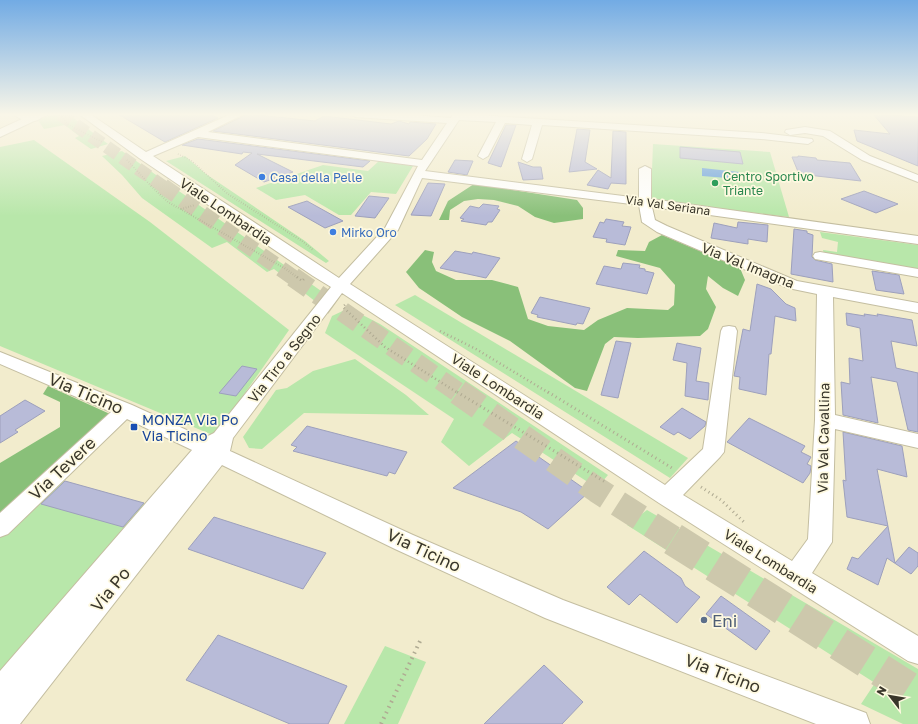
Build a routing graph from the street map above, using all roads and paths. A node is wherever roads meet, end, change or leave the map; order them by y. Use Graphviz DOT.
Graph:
graph roads {
  1 [pos="131,148"];
  2 [pos="166,148"];
  3 [pos="286,148"];
  4 [pos="436,148"];
  5 [pos="486,148"];
  6 [pos="529,148"];
  7 [pos="837,148"];
  8 [pos="850,148"];
  9 [pos="161,150"];
  10 [pos="123,156"];
  11 [pos="143,156"];
  12 [pos="483,156"];
  13 [pos="527,159"];
  14 [pos="422,169"];
  15 [pos="645,169"];
  16 [pos="918,179"];
  17 [pos="918,187"];
  18 [pos="645,202"];
  19 [pos="198,204"];
  20 [pos="181,209"];
  21 [pos="918,240"];
  22 [pos="314,251"];
  23 [pos="820,256"];
  24 [pos="918,273"];
  25 [pos="308,277"];
  26 [pos="341,285"];
  27 [pos="825,291"];
  28 [pos="347,304"];
  29 [pos="918,308"];
  30 [pos="434,328"];
  31 [pos="729,331"];
  32 [pos="0,357"];
  33 [pos="125,410"];
  34 [pos="825,420"];
  35 [pos="918,441"];
  36 [pos="216,445"];
  37 [pos="686,477"];
  38 [pos="607,483"];
  39 [pos="667,497"];
  40 [pos="749,526"];
  41 [pos="0,527"];
  42 [pos="796,577"];
  43 [pos="421,639"];
  44 [pos="918,650"];
  45 [pos="0,693"];
  46 [pos="1,724"];
  47 [pos="381,724"];
  48 [pos="855,724"];
  1 -- 11 [label="street, Viale Lombardia"];
  2 -- 9 [label="street"];
  3 -- 14 [label="street, Via Val Seriana"];
  4 -- 14 [label="street, Via Tiro a Segno"];
  5 -- 12 [label="street"];
  6 -- 13 [label="street"];
  7 -- 17 [label="street"];
  8 -- 16 [label="street"];
  9 -- 11 [label="street"];
  9 -- 22 [label="path"];
  10 -- 20 [label="path"];
  11 -- 26 [label="street, Viale Lombardia"];
  14 -- 18 [label="street, Via Val Seriana"];
  14 -- 26 [label="street, Via Tiro a Segno"];
  15 -- 18 [label="street"];
  18 -- 21 [label="street, Via Val Seriana"];
  18 -- 27 [label="street, Via Val Imagna"];
  19 -- 20 [label="path"];
  20 -- 25 [label="path"];
  23 -- 24 [label="street"];
  26 -- 36 [label="street, Via Tiro a Segno"];
  26 -- 39 [label="street, Viale Lombardia"];
  27 -- 29 [label="street, Via Val Imagna"];
  27 -- 34 [label="street, Via Val Cavallina"];
  28 -- 38 [label="path"];
  30 -- 37 [label="path"];
  31 -- 37 [label="street"];
  32 -- 33 [label="street, Via Ticino"];
  33 -- 36 [label="street, Via Ticino"];
  33 -- 41 [label="street, Via Tevere"];
  34 -- 35 [label="street"];
  34 -- 42 [label="street, Via Val Cavallina"];
  36 -- 45 [label="street, Via Po"];
  36 -- 46 [label="street, Via Po"];
  36 -- 48 [label="street, Via Ticino"];
  37 -- 39 [label="street"];
  37 -- 40 [label="path"];
  39 -- 42 [label="street, Viale Lombardia"];
  42 -- 44 [label="street, Viale Lombardia"];
  43 -- 47 [label="path"];
}
